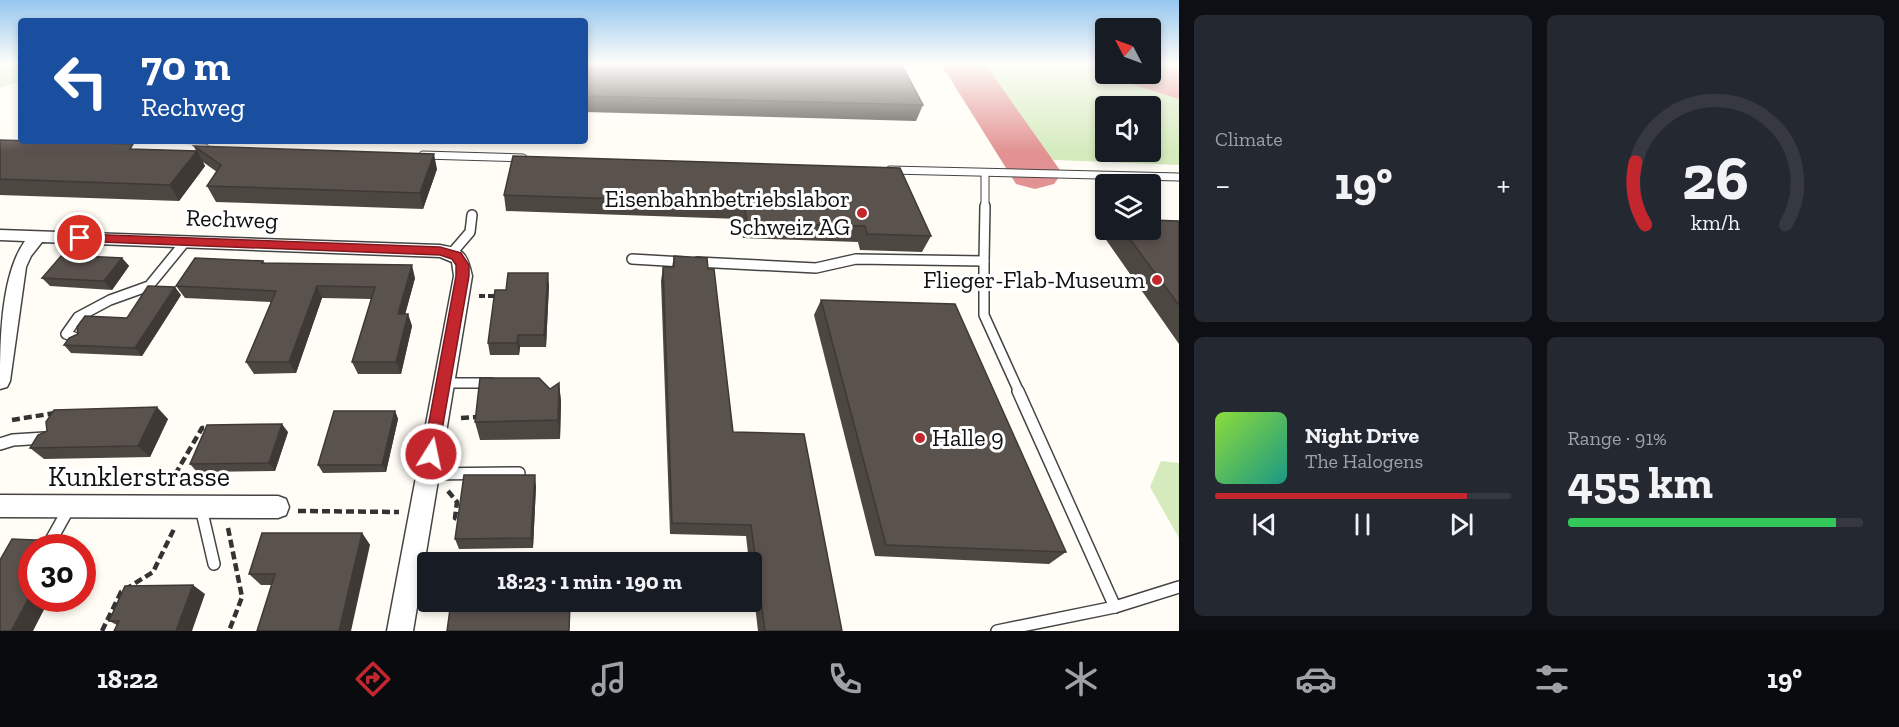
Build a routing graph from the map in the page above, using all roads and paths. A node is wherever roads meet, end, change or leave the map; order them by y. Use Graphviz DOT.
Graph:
graph roads {
  1 [pos="117,146"];
  2 [pos="212,148"];
  3 [pos="412,155"];
  4 [pos="531,158"];
  5 [pos="877,169"];
  6 [pos="985,173"];
  7 [pos="1179,177"];
  8 [pos="472,215"];
  9 [pos="0,235"];
  10 [pos="38,236"];
  11 [pos="185,242"];
  12 [pos="456,256"];
  13 [pos="632,259"];
  14 [pos="984,261"];
  15 [pos="473,296"];
  16 [pos="503,296"];
  17 [pos="80,339"];
  18 [pos="0,381"];
  19 [pos="444,383"];
  20 [pos="507,383"];
  21 [pos="57,413"];
  22 [pos="477,417"];
  23 [pos="454,418"];
  24 [pos="10,421"];
  25 [pos="222,428"];
  26 [pos="54,438"];
  27 [pos="0,444"];
  28 [pos="519,473"];
  29 [pos="435,480"];
  30 [pos="0,506"];
  31 [pos="70,506"];
  32 [pos="157,506"];
  33 [pos="193,507"];
  34 [pos="278,507"];
  35 [pos="420,513"];
  36 [pos="458,519"];
  37 [pos="54,534"];
  38 [pos="231,545"];
  39 [pos="214,564"];
  40 [pos="1179,587"];
  41 [pos="1114,607"];
  42 [pos="102,631"];
  43 [pos="229,631"];
  44 [pos="400,631"];
  45 [pos="997,631"];
  1 -- 2 [label="lane"];
  3 -- 4 [label="lane"];
  5 -- 6 [label="lane"];
  6 -- 7 [label="lane"];
  6 -- 14 [label="lane"];
  8 -- 12 [label="lane"];
  9 -- 10 [label="street, Rechweg"];
  10 -- 11 [label="street, Rechweg"];
  10 -- 18 [label="street"];
  11 -- 12 [label="street, Rechweg"];
  11 -- 17 [label="lane"];
  12 -- 19 [label="street"];
  13 -- 14 [label="lane"];
  14 -- 41 [label="lane"];
  15 -- 16 [label="path"];
  19 -- 20 [label="lane"];
  19 -- 29 [label="street"];
  21 -- 24 [label="path"];
  22 -- 23 [label="path"];
  25 -- 32 [label="path"];
  26 -- 27 [label="lane"];
  28 -- 29 [label="lane"];
  29 -- 35 [label="street"];
  29 -- 36 [label="path"];
  30 -- 31 [label="street, Kunklerstrasse"];
  31 -- 32 [label="street, Kunklerstrasse"];
  31 -- 37 [label="lane"];
  32 -- 33 [label="street, Kunklerstrasse"];
  33 -- 34 [label="street, Kunklerstrasse"];
  33 -- 39 [label="lane"];
  33 -- 42 [label="path"];
  34 -- 35 [label="path"];
  35 -- 44 [label="street"];
  38 -- 43 [label="path"];
  40 -- 41 [label="lane"];
  41 -- 45 [label="lane"];
}
